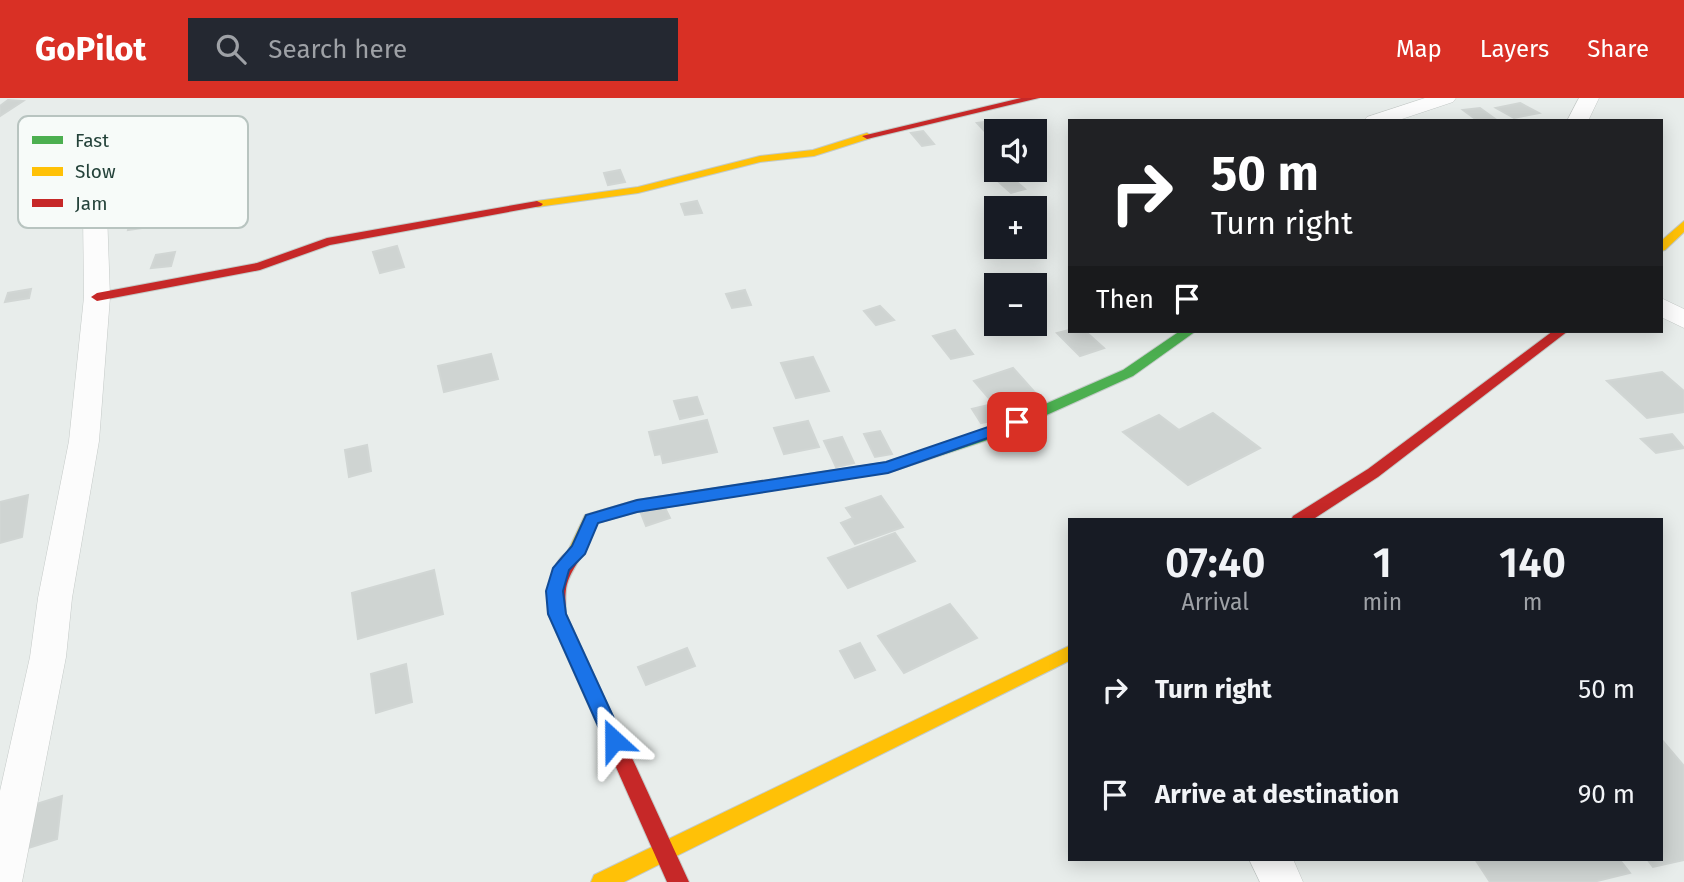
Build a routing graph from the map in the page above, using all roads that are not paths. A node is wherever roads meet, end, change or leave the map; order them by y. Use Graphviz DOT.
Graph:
graph roads {
  1 [pos="1034,98"];
  2 [pos="1446,98"];
  3 [pos="1589,98"];
  4 [pos="1380,119"];
  5 [pos="1578,119"];
  6 [pos="1684,225"];
  7 [pos="95,228"];
  8 [pos="1663,245"];
  9 [pos="97,297"];
  10 [pos="1663,307"];
  11 [pos="1684,320"];
  12 [pos="1186,333"];
  13 [pos="1558,333"];
  14 [pos="1302,518"];
  15 [pos="1068,653"];
  16 [pos="662,853"];
  17 [pos="1271,861"];
  18 [pos="1,882"];
  19 [pos="602,882"];
  20 [pos="678,882"];
  21 [pos="1282,882"];
  1 -- 9 [label="street"];
  2 -- 4 [label="street"];
  3 -- 5 [label="street"];
  6 -- 8 [label="street"];
  7 -- 9 [label="street"];
  9 -- 18 [label="street"];
  10 -- 11 [label="street"];
  12 -- 16 [label="street"];
  13 -- 14 [label="street"];
  15 -- 16 [label="street"];
  16 -- 19 [label="street"];
  16 -- 20 [label="street"];
  17 -- 21 [label="street"];
}
